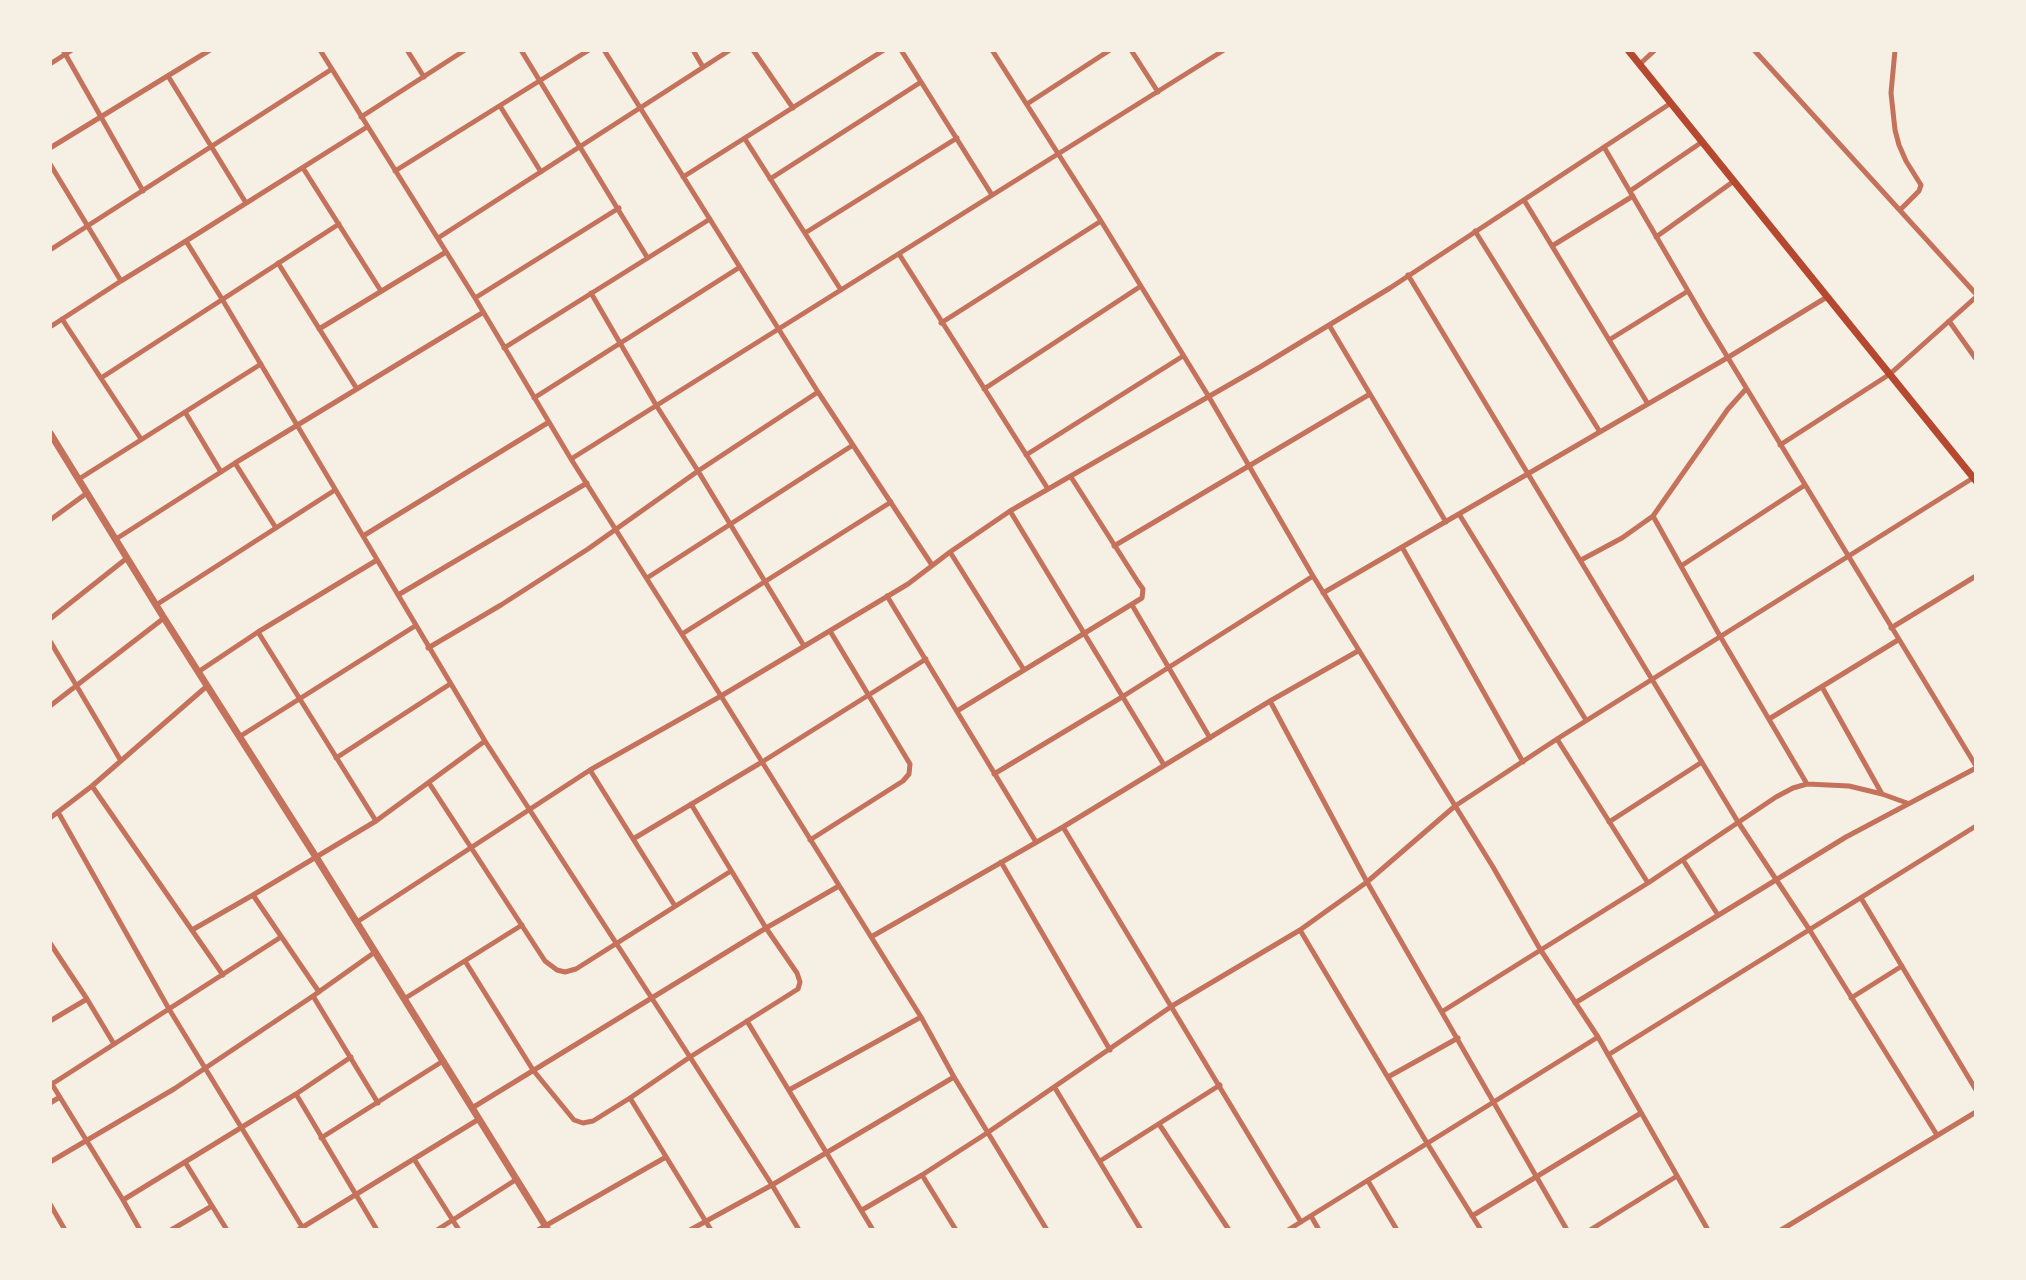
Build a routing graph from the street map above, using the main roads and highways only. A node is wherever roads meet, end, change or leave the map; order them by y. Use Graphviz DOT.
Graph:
graph roads {
  1 [pos="1628,50"];
  2 [pos="1975,480"];
  1 -- 2 [label="main road"];
}
